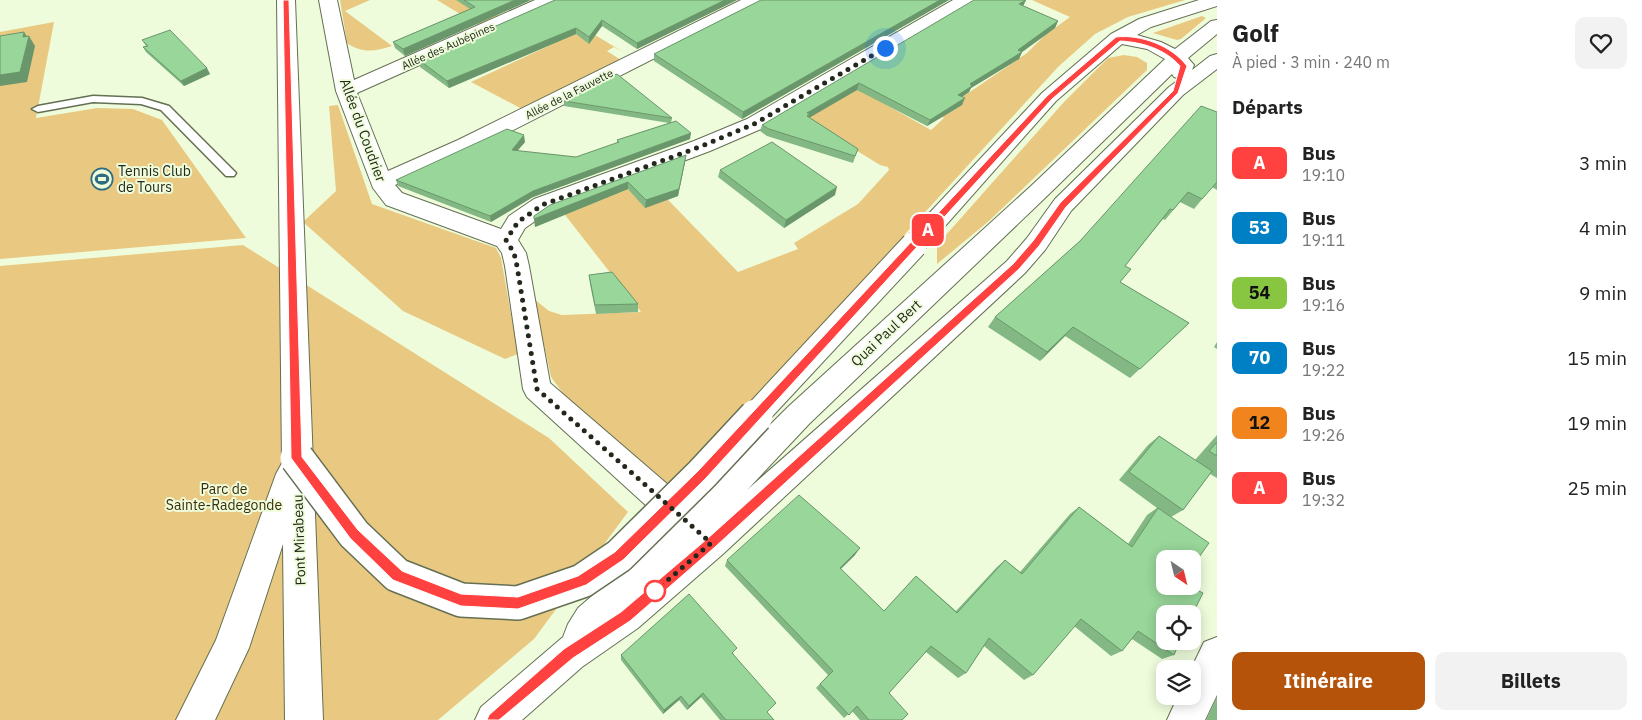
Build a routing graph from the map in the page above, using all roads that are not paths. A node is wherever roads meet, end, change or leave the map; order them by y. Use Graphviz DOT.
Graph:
graph roads {
  1 [pos="286,0"];
  2 [pos="328,0"];
  3 [pos="550,0"];
  4 [pos="755,0"];
  5 [pos="966,0"];
  6 [pos="1217,0"];
  7 [pos="1217,25"];
  8 [pos="1118,38"];
  9 [pos="1177,58"];
  10 [pos="1217,60"];
  11 [pos="346,91"];
  12 [pos="1176,92"];
  13 [pos="38,109"];
  14 [pos="230,173"];
  15 [pos="380,183"];
  16 [pos="506,240"];
  17 [pos="297,458"];
  18 [pos="701,534"];
  19 [pos="1217,655"];
  20 [pos="195,720"];
  21 [pos="304,720"];
  22 [pos="494,720"];
  23 [pos="1186,720"];
  1 -- 17 [label="main road, Pont Mirabeau"];
  2 -- 11 [label="main road, Allée du Coudrier"];
  3 -- 11 [label="main road, Allée des Aubépines"];
  4 -- 15 [label="main road, Allée de la Fauvette"];
  5 -- 16 [label="main road"];
  6 -- 8 [label="main road"];
  7 -- 9 [label="main road, Quai Paul Bert"];
  8 -- 9 [label="main road"];
  8 -- 17 [label="main road, bridge"];
  9 -- 12 [label="main road"];
  9 -- 18 [label="main road, Quai Paul Bert"];
  10 -- 12 [label="main road, Quai Paul Bert"];
  11 -- 15 [label="main road, Allée du Coudrier"];
  12 -- 18 [label="main road, Quai Paul Bert"];
  13 -- 14 [label="lane"];
  15 -- 16 [label="main road, Allée du Coudrier"];
  16 -- 18 [label="main road"];
  17 -- 20 [label="main road"];
  17 -- 21 [label="main road, Pont Mirabeau"];
  18 -- 22 [label="main road, Quai Paul Bert"];
  19 -- 23 [label="main road"];
}
